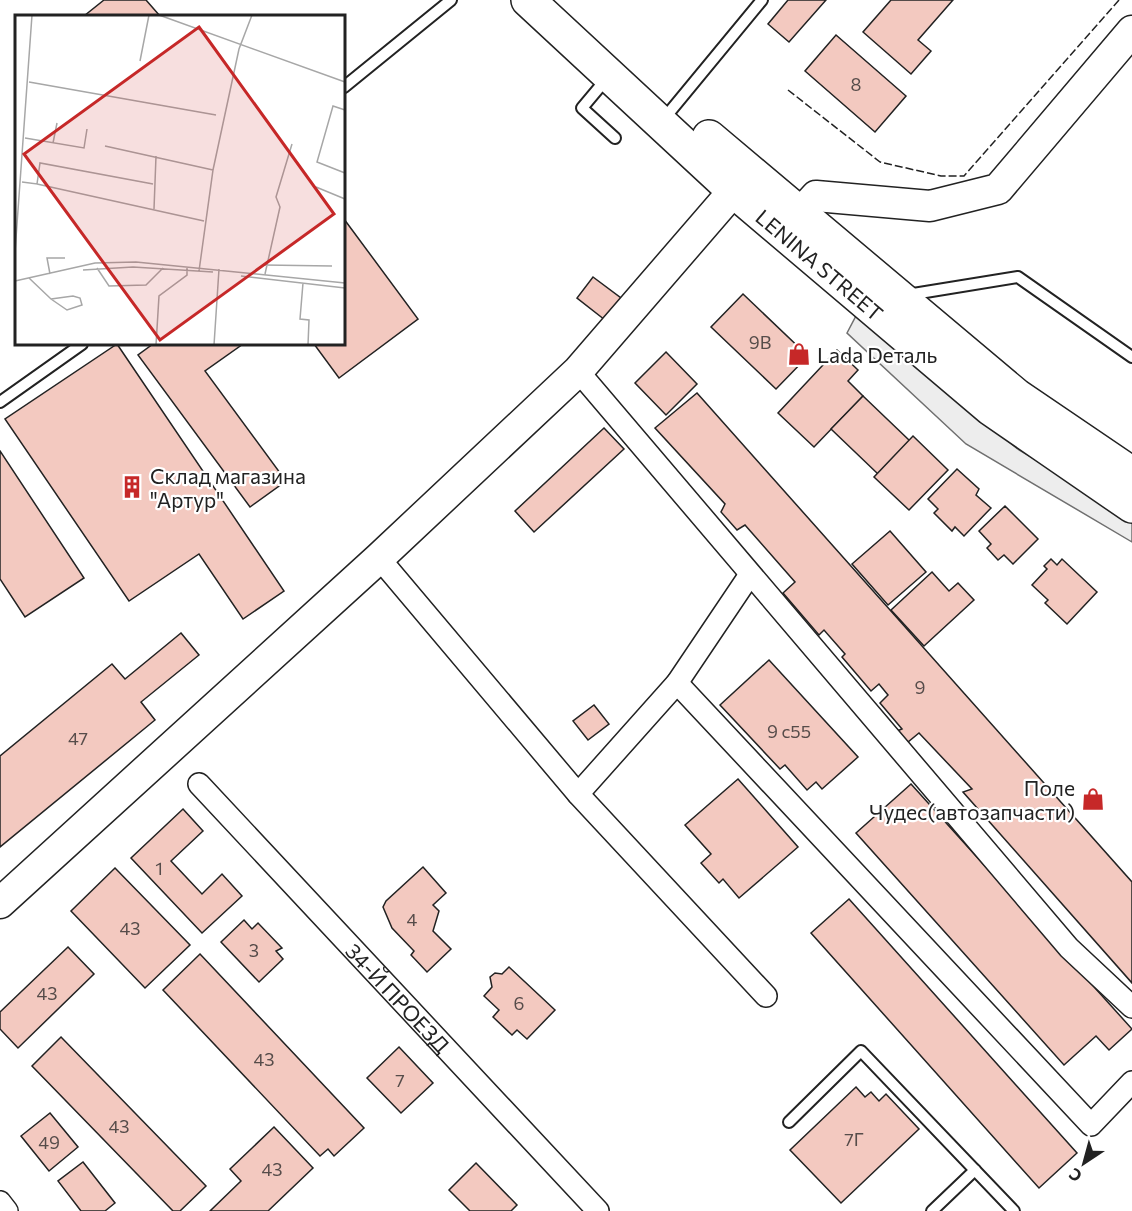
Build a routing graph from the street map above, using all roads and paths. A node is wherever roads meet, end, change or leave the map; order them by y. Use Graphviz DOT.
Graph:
graph roads {
  1 [pos="451,0"];
  2 [pos="528,0"];
  3 [pos="561,0"];
  4 [pos="762,0"];
  5 [pos="1132,31"];
  6 [pos="610,75"];
  7 [pos="345,86"];
  8 [pos="668,114"];
  9 [pos="615,138"];
  10 [pos="742,182"];
  11 [pos="791,224"];
  12 [pos="897,297"];
  13 [pos="81,345"];
  14 [pos="1132,357"];
  15 [pos="578,371"];
  16 [pos="0,402"];
  17 [pos="1132,474"];
  18 [pos="1132,506"];
  19 [pos="379,558"];
  20 [pos="750,576"];
  21 [pos="677,683"];
  22 [pos="199,784"];
  23 [pos="579,794"];
  24 [pos="0,903"];
  25 [pos="766,996"];
  26 [pos="1132,1007"];
  27 [pos="1132,1082"];
  28 [pos="789,1122"];
  29 [pos="975,1170"];
  30 [pos="0,1202"];
  31 [pos="7,1211"];
  32 [pos="598,1211"];
  33 [pos="932,1211"];
  34 [pos="1014,1211"];
  1 -- 7 [label="lane"];
  2 -- 6 [label="main road, LENINA STREET"];
  3 -- 8 [label="main road, LENINA STREET"];
  4 -- 8 [label="lane"];
  5 -- 11 [label="street"];
  6 -- 8 [label="main road, LENINA STREET"];
  6 -- 9 [label="lane"];
  8 -- 10 [label="main road, LENINA STREET"];
  10 -- 11 [label="main road, LENINA STREET"];
  10 -- 15 [label="street"];
  11 -- 12 [label="main road, LENINA STREET"];
  11 -- 18 [label="main road, LENINA STREET"];
  12 -- 14 [label="lane"];
  12 -- 17 [label="main road, LENINA STREET"];
  13 -- 16 [label="lane"];
  15 -- 19 [label="street"];
  15 -- 20 [label="street"];
  19 -- 23 [label="street"];
  19 -- 24 [label="street"];
  20 -- 21 [label="street"];
  20 -- 26 [label="street"];
  21 -- 23 [label="street"];
  21 -- 27 [label="street"];
  22 -- 32 [label="street, 34-Й ПРОЕЗД"];
  23 -- 25 [label="street"];
  28 -- 29 [label="lane"];
  29 -- 33 [label="lane"];
  29 -- 34 [label="lane"];
  30 -- 31 [label="street"];
}
